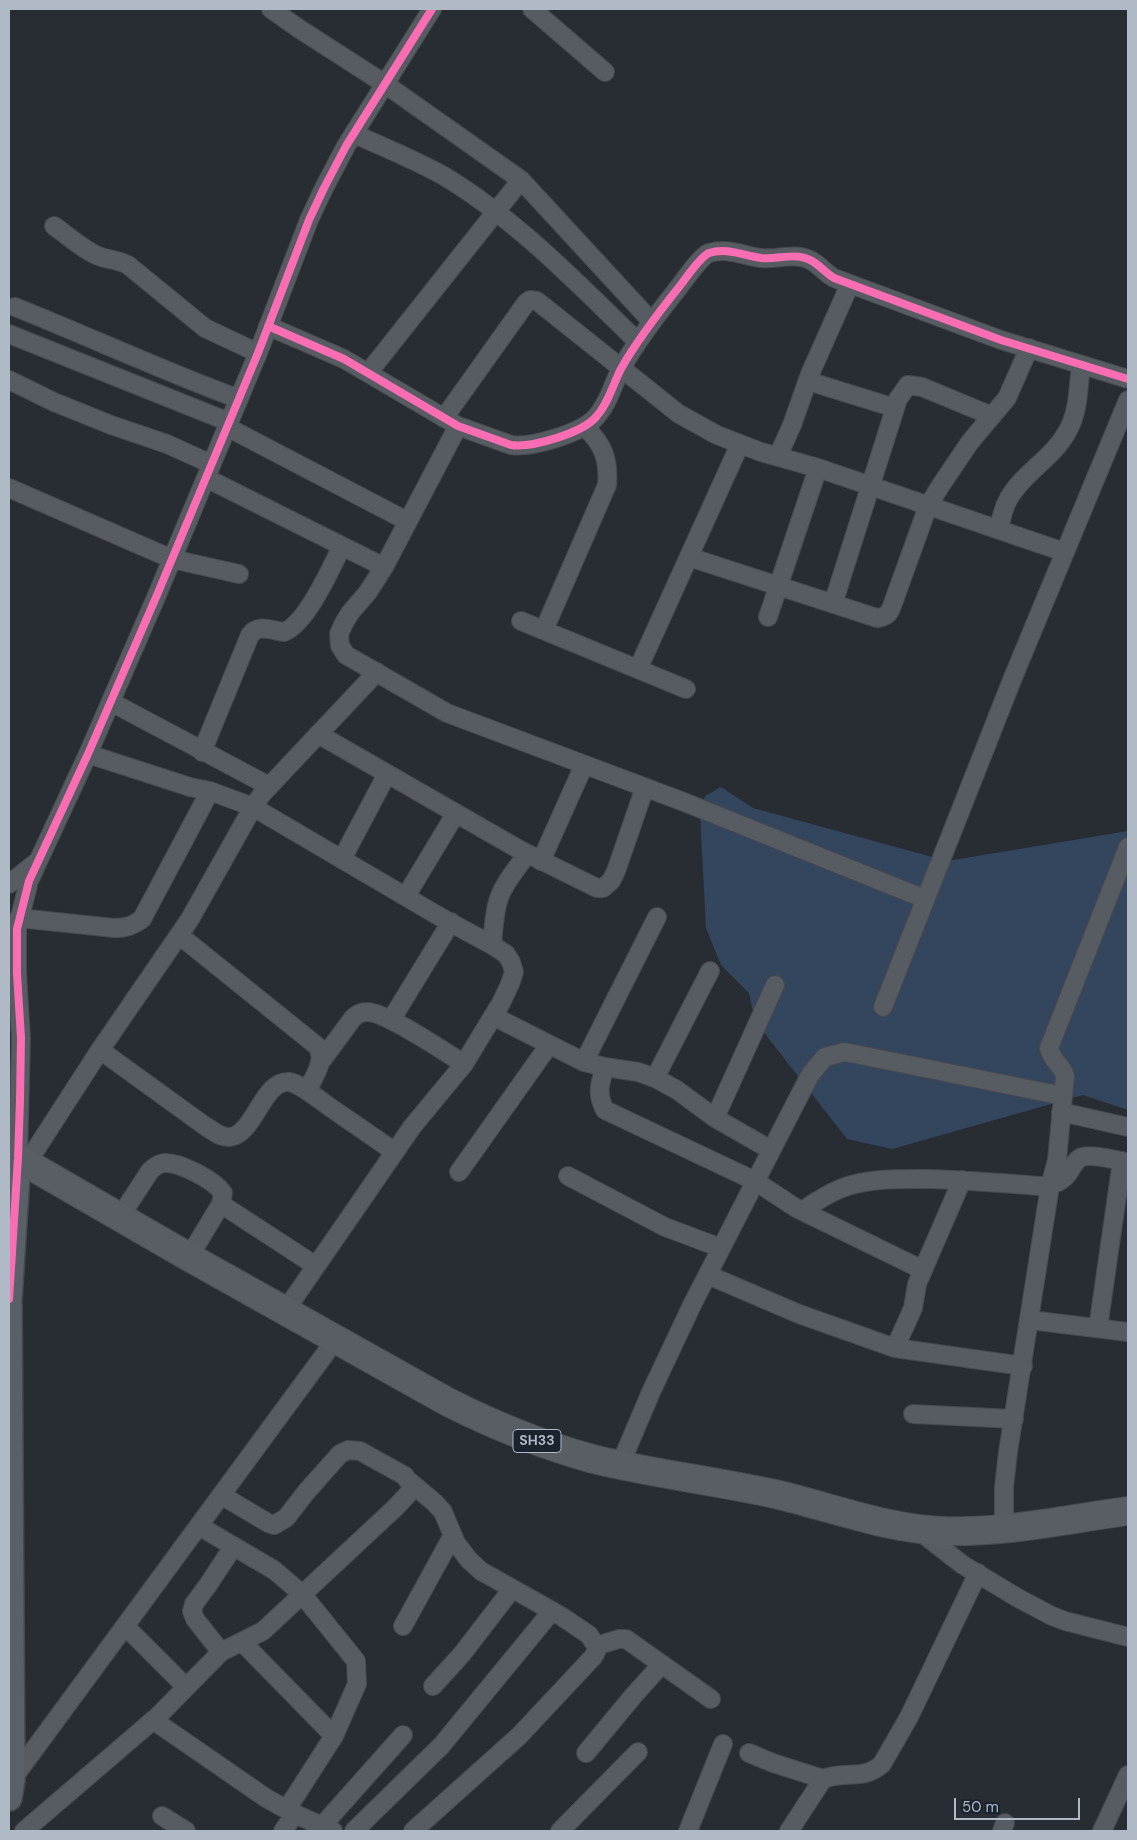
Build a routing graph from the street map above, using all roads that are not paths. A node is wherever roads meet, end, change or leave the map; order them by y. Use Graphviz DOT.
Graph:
graph roads {
  1 [pos="271,9"];
  2 [pos="432,9"];
  3 [pos="532,9"];
  4 [pos="605,72"];
  5 [pos="385,84"];
  6 [pos="354,134"];
  7 [pos="521,180"];
  8 [pos="496,212"];
  9 [pos="54,226"];
  10 [pos="850,284"];
  11 [pos="15,307"];
  12 [pos="652,322"];
  13 [pos="268,326"];
  14 [pos="9,334"];
  15 [pos="638,342"];
  16 [pos="1029,348"];
  17 [pos="258,353"];
  18 [pos="1081,365"];
  19 [pos="622,367"];
  20 [pos="368,373"];
  21 [pos="1128,379"];
  22 [pos="9,380"];
  23 [pos="808,381"];
  24 [pos="238,399"];
  25 [pos="1128,400"];
  26 [pos="895,408"];
  27 [pos="992,416"];
  28 [pos="451,422"];
  29 [pos="228,424"];
  30 [pos="585,427"];
  31 [pos="740,444"];
  32 [pos="778,456"];
  33 [pos="818,468"];
  34 [pos="209,471"];
  35 [pos="870,486"];
  36 [pos="9,488"];
  37 [pos="928,506"];
  38 [pos="407,521"];
  39 [pos="999,530"];
  40 [pos="342,546"];
  41 [pos="1064,552"];
  42 [pos="689,557"];
  43 [pos="172,559"];
  44 [pos="384,567"];
  45 [pos="239,574"];
  46 [pos="778,587"];
  47 [pos="832,604"];
  48 [pos="768,617"];
  49 [pos="521,621"];
  50 [pos="544,630"];
  51 [pos="638,669"];
  52 [pos="377,672"];
  53 [pos="686,689"];
  54 [pos="111,702"];
  55 [pos="318,734"];
  56 [pos="202,752"];
  57 [pos="88,754"];
  58 [pos="584,765"];
  59 [pos="387,774"];
  60 [pos="269,786"];
  61 [pos="645,788"];
  62 [pos="210,791"];
  63 [pos="253,807"];
  64 [pos="456,813"];
  65 [pos="1128,847"];
  66 [pos="534,858"];
  67 [pos="342,859"];
  68 [pos="39,861"];
  69 [pos="9,884"];
  70 [pos="406,896"];
  71 [pos="925,899"];
  72 [pos="657,917"];
  73 [pos="19,918"];
  74 [pos="452,922"];
  75 [pos="179,935"];
  76 [pos="492,945"];
  77 [pos="710,971"];
  78 [pos="775,985"];
  79 [pos="883,1007"];
  80 [pos="493,1016"];
  81 [pos="391,1020"];
  82 [pos="549,1045"];
  83 [pos="100,1050"];
  84 [pos="322,1060"];
  85 [pos="584,1062"];
  86 [pos="464,1064"];
  87 [pos="605,1067"];
  88 [pos="655,1078"];
  89 [pos="307,1092"];
  90 [pos="1062,1104"];
  91 [pos="715,1118"];
  92 [pos="1128,1127"];
  93 [pos="771,1150"];
  94 [pos="395,1152"];
  95 [pos="18,1158"];
  96 [pos="1125,1162"];
  97 [pos="459,1172"];
  98 [pos="568,1176"];
  99 [pos="962,1180"];
  100 [pos="755,1181"];
  101 [pos="1050,1186"];
  102 [pos="221,1204"];
  103 [pos="802,1211"];
  104 [pos="120,1217"];
  105 [pos="721,1248"];
  106 [pos="189,1257"];
  107 [pos="316,1266"];
  108 [pos="923,1270"];
  109 [pos="708,1275"];
  110 [pos="9,1299"];
  111 [pos="9,1306"];
  112 [pos="285,1310"];
  113 [pos="1030,1320"];
  114 [pos="1098,1328"];
  115 [pos="1128,1332"];
  116 [pos="336,1339"];
  117 [pos="895,1348"];
  118 [pos="1023,1366"];
  119 [pos="913,1414"];
  120 [pos="1014,1420"];
  121 [pos="620,1465"];
  122 [pos="410,1482"];
  123 [pos="221,1495"];
  124 [pos="1128,1510"];
  125 [pos="199,1526"];
  126 [pos="1004,1528"];
  127 [pos="918,1530"];
  128 [pos="453,1536"];
  129 [pos="10,1544"];
  130 [pos="233,1547"];
  131 [pos="978,1573"];
  132 [pos="512,1588"];
  133 [pos="302,1594"];
  134 [pos="552,1612"];
  135 [pos="125,1626"];
  136 [pos="403,1626"];
  137 [pos="1128,1637"];
  138 [pos="242,1642"];
  139 [pos="596,1646"];
  140 [pos="221,1652"];
  141 [pos="662,1664"];
  142 [pos="433,1686"];
  143 [pos="186,1687"];
  144 [pos="710,1699"];
  145 [pos="10,1705"];
  146 [pos="153,1720"];
  147 [pos="403,1735"];
  148 [pos="334,1736"];
  149 [pos="723,1744"];
  150 [pos="586,1752"];
  151 [pos="638,1752"];
  152 [pos="750,1753"];
  153 [pos="1128,1775"];
  154 [pos="823,1779"];
  155 [pos="10,1787"];
  156 [pos="291,1812"];
  157 [pos="162,1816"];
  158 [pos="328,1829"];
  159 [pos="25,1831"];
  160 [pos="186,1831"];
  161 [pos="284,1831"];
  162 [pos="354,1831"];
  163 [pos="413,1831"];
  164 [pos="560,1831"];
  165 [pos="688,1831"];
  166 [pos="789,1831"];
  167 [pos="1102,1831"];
  1 -- 5 [label="street"];
  2 -- 5 [label="street"];
  3 -- 4 [label="street"];
  5 -- 6 [label="street"];
  5 -- 7 [label="street"];
  6 -- 8 [label="street"];
  6 -- 13 [label="street"];
  7 -- 8 [label="street"];
  7 -- 12 [label="street"];
  8 -- 15 [label="street"];
  8 -- 20 [label="street"];
  9 -- 17 [label="street"];
  10 -- 12 [label="street"];
  10 -- 16 [label="street"];
  10 -- 23 [label="street"];
  11 -- 24 [label="street"];
  12 -- 15 [label="street"];
  13 -- 17 [label="street"];
  13 -- 20 [label="street"];
  14 -- 29 [label="street"];
  15 -- 19 [label="street"];
  16 -- 18 [label="street"];
  16 -- 27 [label="street"];
  17 -- 24 [label="street"];
  18 -- 21 [label="street"];
  18 -- 39 [label="street"];
  19 -- 28 [label="street"];
  19 -- 30 [label="street"];
  19 -- 31 [label="street"];
  20 -- 28 [label="street"];
  22 -- 34 [label="street"];
  23 -- 26 [label="street"];
  23 -- 32 [label="street"];
  24 -- 29 [label="street"];
  25 -- 41 [label="street"];
  26 -- 27 [label="street"];
  26 -- 35 [label="street"];
  27 -- 37 [label="street"];
  28 -- 30 [label="street"];
  28 -- 38 [label="street"];
  29 -- 34 [label="street"];
  29 -- 38 [label="street"];
  30 -- 50 [label="street"];
  31 -- 32 [label="street"];
  31 -- 42 [label="street"];
  32 -- 33 [label="street"];
  33 -- 35 [label="street"];
  33 -- 46 [label="street"];
  34 -- 40 [label="street"];
  34 -- 43 [label="street"];
  35 -- 37 [label="street"];
  35 -- 47 [label="street"];
  36 -- 43 [label="street"];
  37 -- 39 [label="street"];
  37 -- 47 [label="street"];
  38 -- 44 [label="street"];
  39 -- 41 [label="street"];
  40 -- 44 [label="street"];
  40 -- 56 [label="street"];
  41 -- 71 [label="street"];
  42 -- 46 [label="street"];
  42 -- 51 [label="street"];
  43 -- 45 [label="street"];
  43 -- 54 [label="street"];
  44 -- 52 [label="street"];
  46 -- 47 [label="street"];
  46 -- 48 [label="street"];
  49 -- 50 [label="street"];
  50 -- 51 [label="street"];
  51 -- 53 [label="street"];
  52 -- 55 [label="street"];
  52 -- 58 [label="street"];
  54 -- 56 [label="street"];
  54 -- 57 [label="street"];
  55 -- 59 [label="street"];
  55 -- 60 [label="street"];
  56 -- 60 [label="street"];
  57 -- 62 [label="street"];
  57 -- 68 [label="street"];
  58 -- 61 [label="street"];
  58 -- 66 [label="street"];
  59 -- 64 [label="street"];
  59 -- 67 [label="street"];
  60 -- 63 [label="street"];
  61 -- 66 [label="street"];
  61 -- 71 [label="street"];
  62 -- 63 [label="street"];
  62 -- 73 [label="street"];
  63 -- 67 [label="street"];
  63 -- 75 [label="street"];
  64 -- 66 [label="street"];
  64 -- 70 [label="street"];
  65 -- 90 [label="street"];
  66 -- 76 [label="street"];
  67 -- 70 [label="street"];
  68 -- 69 [label="street"];
  68 -- 73 [label="street"];
  70 -- 74 [label="street"];
  71 -- 79 [label="street"];
  72 -- 85 [label="street"];
  73 -- 95 [label="street"];
  74 -- 76 [label="street"];
  74 -- 81 [label="street"];
  75 -- 83 [label="street"];
  75 -- 84 [label="street"];
  76 -- 80 [label="street"];
  77 -- 88 [label="street"];
  78 -- 91 [label="street"];
  80 -- 82 [label="street"];
  80 -- 86 [label="street"];
  81 -- 84 [label="street"];
  81 -- 86 [label="street"];
  82 -- 85 [label="street"];
  82 -- 97 [label="street"];
  83 -- 89 [label="street"];
  83 -- 95 [label="street"];
  84 -- 89 [label="street"];
  85 -- 87 [label="street"];
  86 -- 94 [label="street"];
  87 -- 88 [label="street"];
  87 -- 100 [label="street"];
  88 -- 91 [label="street"];
  89 -- 94 [label="street"];
  90 -- 92 [label="street"];
  90 -- 93 [label="street"];
  90 -- 101 [label="street"];
  91 -- 93 [label="street"];
  93 -- 100 [label="street"];
  94 -- 107 [label="street"];
  95 -- 104 [label="main road, SH33"];
  95 -- 110 [label="street"];
  96 -- 101 [label="street"];
  96 -- 114 [label="street"];
  98 -- 105 [label="street"];
  99 -- 101 [label="street"];
  99 -- 103 [label="street"];
  99 -- 108 [label="street"];
  100 -- 103 [label="street"];
  100 -- 105 [label="street"];
  101 -- 113 [label="street"];
  102 -- 104 [label="street"];
  102 -- 106 [label="street"];
  102 -- 107 [label="street"];
  103 -- 108 [label="street"];
  104 -- 106 [label="main road, SH33"];
  105 -- 109 [label="street"];
  106 -- 112 [label="main road, SH33"];
  107 -- 112 [label="street"];
  108 -- 117 [label="street"];
  109 -- 117 [label="street"];
  109 -- 121 [label="street"];
  111 -- 129 [label="street"];
  112 -- 116 [label="main road, SH33"];
  113 -- 114 [label="street"];
  113 -- 118 [label="street"];
  114 -- 115 [label="street"];
  116 -- 121 [label="main road, SH33"];
  116 -- 123 [label="street"];
  117 -- 118 [label="street"];
  118 -- 120 [label="street"];
  119 -- 120 [label="street"];
  120 -- 126 [label="street"];
  121 -- 127 [label="main road, SH33"];
  122 -- 123 [label="street"];
  122 -- 128 [label="street"];
  122 -- 133 [label="street"];
  123 -- 125 [label="street"];
  124 -- 126 [label="main road, SH33"];
  125 -- 130 [label="street"];
  125 -- 135 [label="street"];
  126 -- 127 [label="main road, SH33"];
  127 -- 131 [label="street"];
  128 -- 132 [label="street"];
  128 -- 136 [label="street"];
  129 -- 145 [label="street"];
  130 -- 133 [label="street"];
  130 -- 140 [label="street"];
  131 -- 137 [label="street"];
  131 -- 154 [label="street"];
  132 -- 134 [label="street"];
  132 -- 142 [label="street"];
  133 -- 138 [label="street"];
  133 -- 148 [label="street"];
  134 -- 139 [label="street"];
  134 -- 162 [label="street"];
  135 -- 143 [label="street"];
  135 -- 155 [label="street"];
  138 -- 140 [label="street"];
  138 -- 148 [label="street"];
  139 -- 141 [label="street"];
  139 -- 163 [label="street"];
  140 -- 143 [label="street"];
  141 -- 144 [label="street"];
  141 -- 150 [label="street"];
  143 -- 146 [label="street"];
  145 -- 155 [label="street"];
  146 -- 156 [label="street"];
  146 -- 159 [label="street"];
  147 -- 158 [label="street"];
  148 -- 156 [label="street"];
  149 -- 165 [label="street"];
  151 -- 164 [label="street"];
  152 -- 154 [label="street"];
  153 -- 167 [label="street"];
  154 -- 166 [label="street"];
  156 -- 158 [label="street"];
  156 -- 161 [label="street"];
  157 -- 160 [label="street"];
}
